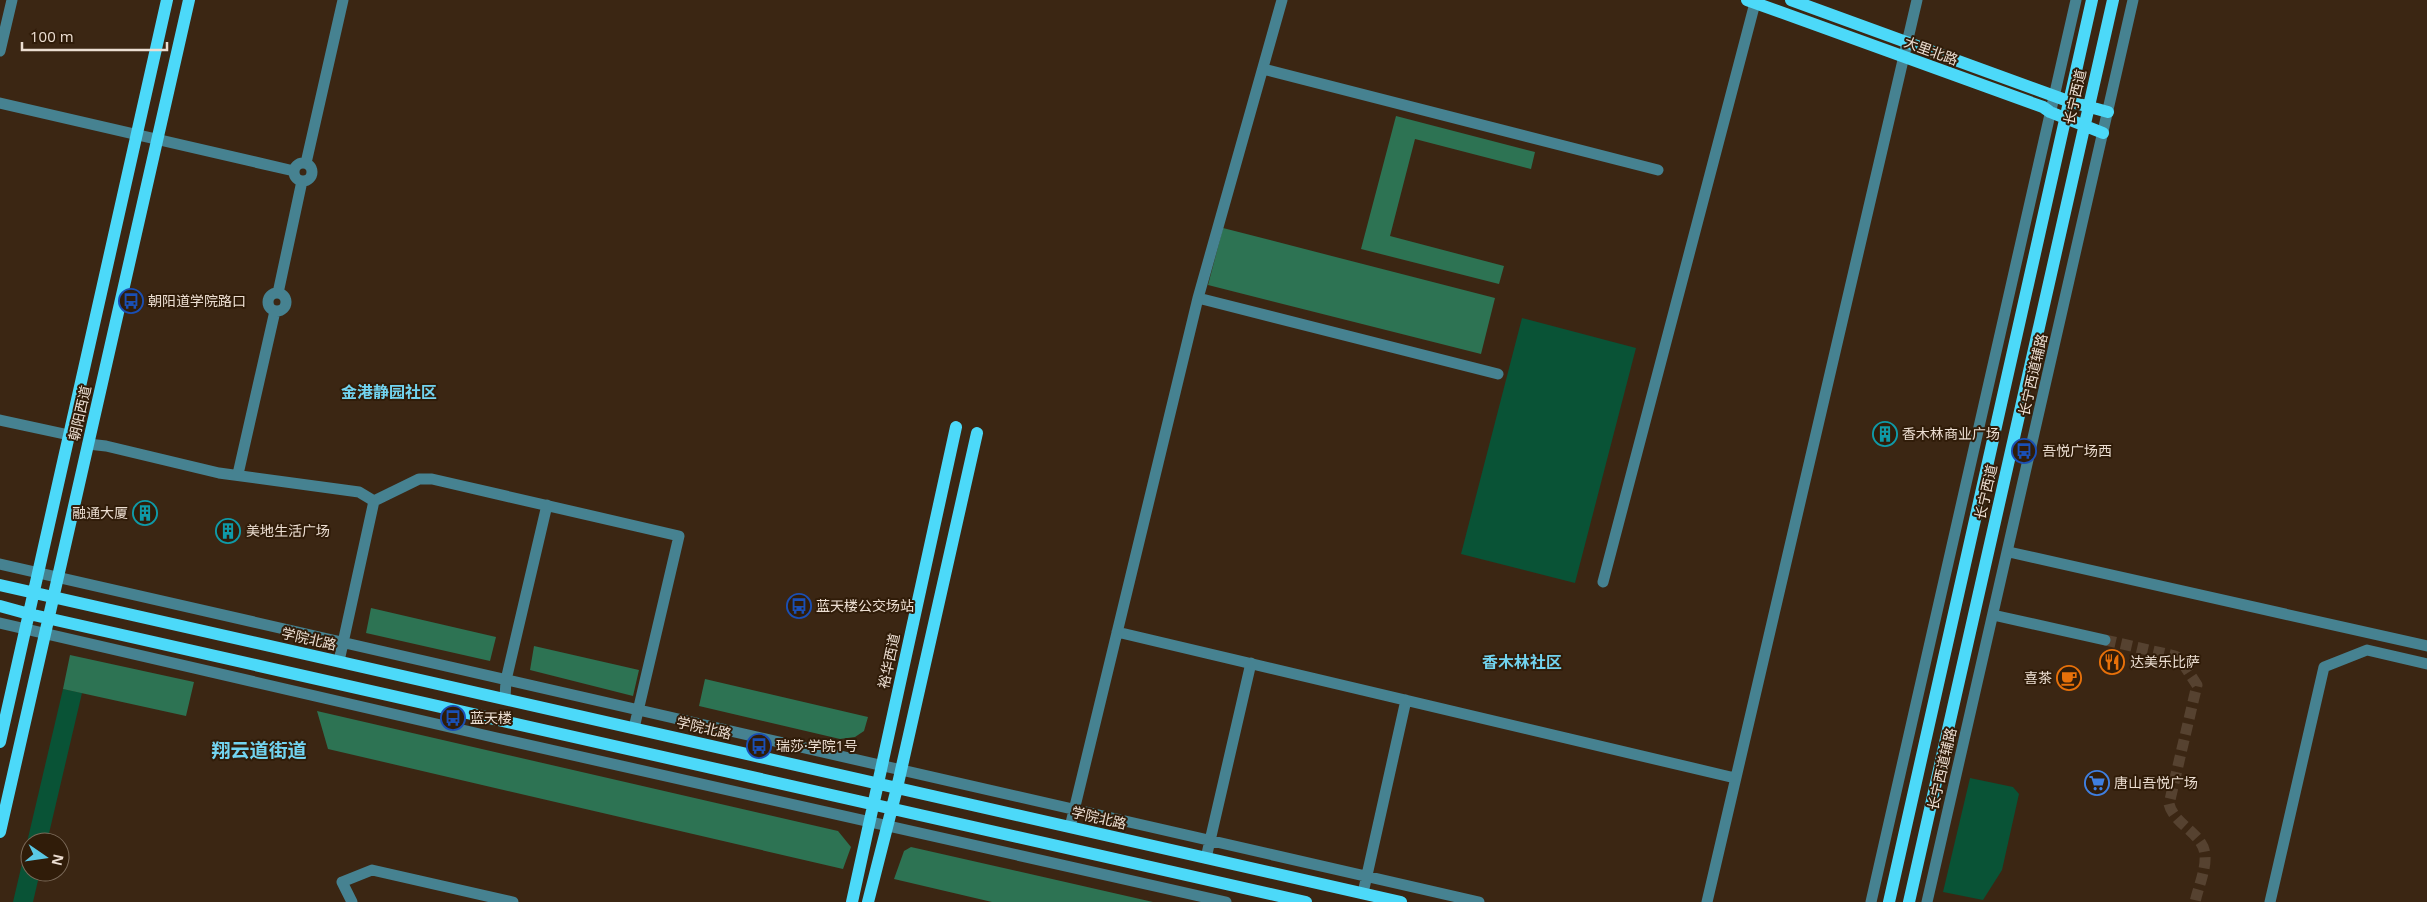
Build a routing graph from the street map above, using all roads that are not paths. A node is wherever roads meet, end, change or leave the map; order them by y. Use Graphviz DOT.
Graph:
graph roads {
  1 [pos="12,0"];
  2 [pos="167,0"];
  3 [pos="189,0"];
  4 [pos="344,0"];
  5 [pos="1282,0"];
  6 [pos="1791,0"];
  7 [pos="1917,0"];
  8 [pos="2076,0"];
  9 [pos="2092,0"];
  10 [pos="2113,0"];
  11 [pos="2133,0"];
  12 [pos="1751,1"];
  13 [pos="1907,42"];
  14 [pos="0,51"];
  15 [pos="1904,58"];
  16 [pos="1263,69"];
  17 [pos="2054,94"];
  18 [pos="0,101"];
  19 [pos="2068,101"];
  20 [pos="2088,106"];
  21 [pos="2050,112"];
  22 [pos="2108,112"];
  23 [pos="2065,117"];
  24 [pos="2084,124"];
  25 [pos="2103,133"];
  26 [pos="137,134"];
  27 [pos="157,140"];
  28 [pos="306,163"];
  29 [pos="1658,170"];
  30 [pos="294,171"];
  31 [pos="302,181"];
  32 [pos="1198,298"];
  33 [pos="1498,374"];
  34 [pos="0,420"];
  35 [pos="0,425"];
  36 [pos="956,427"];
  37 [pos="977,433"];
  38 [pos="69,438"];
  39 [pos="88,444"];
  40 [pos="238,474"];
  41 [pos="374,501"];
  42 [pos="547,505"];
  43 [pos="2009,552"];
  44 [pos="0,564"];
  45 [pos="38,574"];
  46 [pos="57,578"];
  47 [pos="1603,582"];
  48 [pos="0,585"];
  49 [pos="34,593"];
  50 [pos="53,598"];
  51 [pos="0,606"];
  52 [pos="29,614"];
  53 [pos="1993,616"];
  54 [pos="48,618"];
  55 [pos="0,623"];
  56 [pos="26,629"];
  57 [pos="1116,632"];
  58 [pos="45,633"];
  59 [pos="2105,640"];
  60 [pos="343,643"];
  61 [pos="2427,646"];
  62 [pos="339,661"];
  63 [pos="1251,663"];
  64 [pos="2427,664"];
  65 [pos="506,680"];
  66 [pos="505,698"];
  67 [pos="1406,700"];
  68 [pos="637,708"];
  69 [pos="499,719"];
  70 [pos="634,728"];
  71 [pos="497,738"];
  72 [pos="0,742"];
  73 [pos="882,764"];
  74 [pos="901,769"];
  75 [pos="1735,778"];
  76 [pos="877,783"];
  77 [pos="897,788"];
  78 [pos="873,803"];
  79 [pos="892,808"];
  80 [pos="1075,808"];
  81 [pos="869,821"];
  82 [pos="888,825"];
  83 [pos="1070,827"];
  84 [pos="0,832"];
  85 [pos="1210,840"];
  86 [pos="1206,858"];
  87 [pos="1367,876"];
  88 [pos="1362,898"];
  89 [pos="352,902"];
  90 [pos="513,902"];
  91 [pos="852,902"];
  92 [pos="868,902"];
  93 [pos="1224,902"];
  94 [pos="1306,902"];
  95 [pos="1401,902"];
  96 [pos="1479,902"];
  97 [pos="1707,902"];
  98 [pos="1871,902"];
  99 [pos="1889,902"];
  100 [pos="1908,902"];
  101 [pos="1927,902"];
  102 [pos="2270,902"];
  1 -- 14 [label="street"];
  2 -- 26 [label="main road, 朝阳西道"];
  3 -- 27 [label="main road, 朝阳西道"];
  4 -- 28 [label="street"];
  5 -- 16 [label="street"];
  6 -- 13 [label="main road, 大里北路"];
  7 -- 13 [label="street"];
  8 -- 17 [label="street"];
  9 -- 19 [label="main road, 长宁西道"];
  10 -- 20 [label="main road, 长宁西道"];
  11 -- 22 [label="street, 长宁西道辅路"];
  12 -- 15 [label="main road, 大里北路"];
  12 -- 47 [label="street"];
  13 -- 15 [label="street"];
  13 -- 17 [label="main road, 大里北路"];
  15 -- 21 [label="main road, 大里北路"];
  15 -- 75 [label="street"];
  16 -- 29 [label="street"];
  16 -- 32 [label="street"];
  17 -- 19 [label="main road, 大里北路"];
  17 -- 21 [label="street"];
  18 -- 26 [label="street"];
  19 -- 20 [label="main road, 大里北路"];
  19 -- 23 [label="main road, 长宁西道"];
  20 -- 22 [label="main road, 大里北路"];
  20 -- 24 [label="main road, 长宁西道"];
  21 -- 23 [label="main road, 大里北路"];
  21 -- 98 [label="street"];
  22 -- 25 [label="street, 长宁西道辅路"];
  23 -- 24 [label="main road, 大里北路"];
  23 -- 99 [label="main road, 长宁西道"];
  24 -- 25 [label="main road, 大里北路"];
  24 -- 100 [label="main road, 长宁西道"];
  25 -- 43 [label="street, 长宁西道辅路"];
  26 -- 27 [label="street"];
  26 -- 38 [label="main road, 朝阳西道"];
  27 -- 30 [label="street"];
  27 -- 39 [label="main road, 朝阳西道"];
  28 -- 30 [label="street"];
  28 -- 31 [label="street"];
  30 -- 31 [label="street"];
  31 -- 40 [label="street"];
  32 -- 33 [label="street"];
  32 -- 57 [label="street"];
  34 -- 38 [label="street"];
  35 -- 38 [label="street"];
  36 -- 73 [label="main road, 裕华西道"];
  37 -- 74 [label="main road"];
  38 -- 45 [label="main road, 朝阳西道"];
  39 -- 40 [label="street"];
  39 -- 46 [label="main road, 朝阳西道"];
  40 -- 41 [label="street"];
  41 -- 42 [label="street"];
  41 -- 60 [label="street"];
  42 -- 65 [label="street"];
  42 -- 68 [label="street"];
  43 -- 53 [label="street, 长宁西道辅路"];
  43 -- 61 [label="street"];
  44 -- 45 [label="street"];
  45 -- 46 [label="street"];
  45 -- 49 [label="main road, 朝阳西道"];
  46 -- 50 [label="main road, 朝阳西道"];
  46 -- 60 [label="street"];
  48 -- 49 [label="main road, 学院北路"];
  49 -- 50 [label="main road, 学院北路"];
  49 -- 52 [label="main road, 朝阳西道"];
  50 -- 54 [label="main road, 朝阳西道"];
  50 -- 62 [label="main road, 学院北路"];
  51 -- 52 [label="main road"];
  52 -- 54 [label="main road"];
  52 -- 56 [label="main road, 朝阳西道"];
  53 -- 59 [label="street"];
  53 -- 101 [label="street, 长宁西道辅路"];
  54 -- 58 [label="main road, 朝阳西道"];
  54 -- 69 [label="main road"];
  55 -- 56 [label="street"];
  56 -- 58 [label="street"];
  56 -- 72 [label="main road, 朝阳西道"];
  57 -- 63 [label="street"];
  57 -- 80 [label="street"];
  58 -- 71 [label="street"];
  58 -- 84 [label="main road, 朝阳西道"];
  60 -- 62 [label="street"];
  60 -- 65 [label="street"];
  62 -- 66 [label="main road, 学院北路"];
  63 -- 67 [label="street"];
  63 -- 85 [label="street"];
  64 -- 102 [label="street"];
  65 -- 66 [label="street"];
  65 -- 68 [label="street"];
  66 -- 69 [label="main road"];
  66 -- 70 [label="main road, 学院北路"];
  67 -- 75 [label="street"];
  67 -- 87 [label="street"];
  68 -- 70 [label="street"];
  68 -- 73 [label="street"];
  69 -- 71 [label="street"];
  69 -- 78 [label="main road"];
  70 -- 76 [label="main road, 学院北路"];
  71 -- 81 [label="street"];
  73 -- 74 [label="street"];
  73 -- 76 [label="main road, 裕华西道"];
  74 -- 77 [label="main road"];
  74 -- 80 [label="street"];
  75 -- 97 [label="street"];
  76 -- 77 [label="main road, 学院北路"];
  76 -- 78 [label="main road, 裕华西道"];
  77 -- 79 [label="main road"];
  77 -- 83 [label="main road, 学院北路"];
  78 -- 79 [label="main road"];
  78 -- 81 [label="main road, 裕华西道"];
  79 -- 82 [label="main road"];
  79 -- 94 [label="main road"];
  80 -- 83 [label="street"];
  80 -- 85 [label="street"];
  81 -- 82 [label="street"];
  81 -- 91 [label="main road, 裕华西道"];
  82 -- 92 [label="main road"];
  82 -- 93 [label="street"];
  83 -- 86 [label="main road, 学院北路"];
  85 -- 86 [label="street"];
  85 -- 87 [label="street"];
  86 -- 88 [label="main road, 学院北路"];
  87 -- 88 [label="street"];
  87 -- 96 [label="street"];
  88 -- 95 [label="main road, 学院北路"];
  89 -- 90 [label="street"];
}
